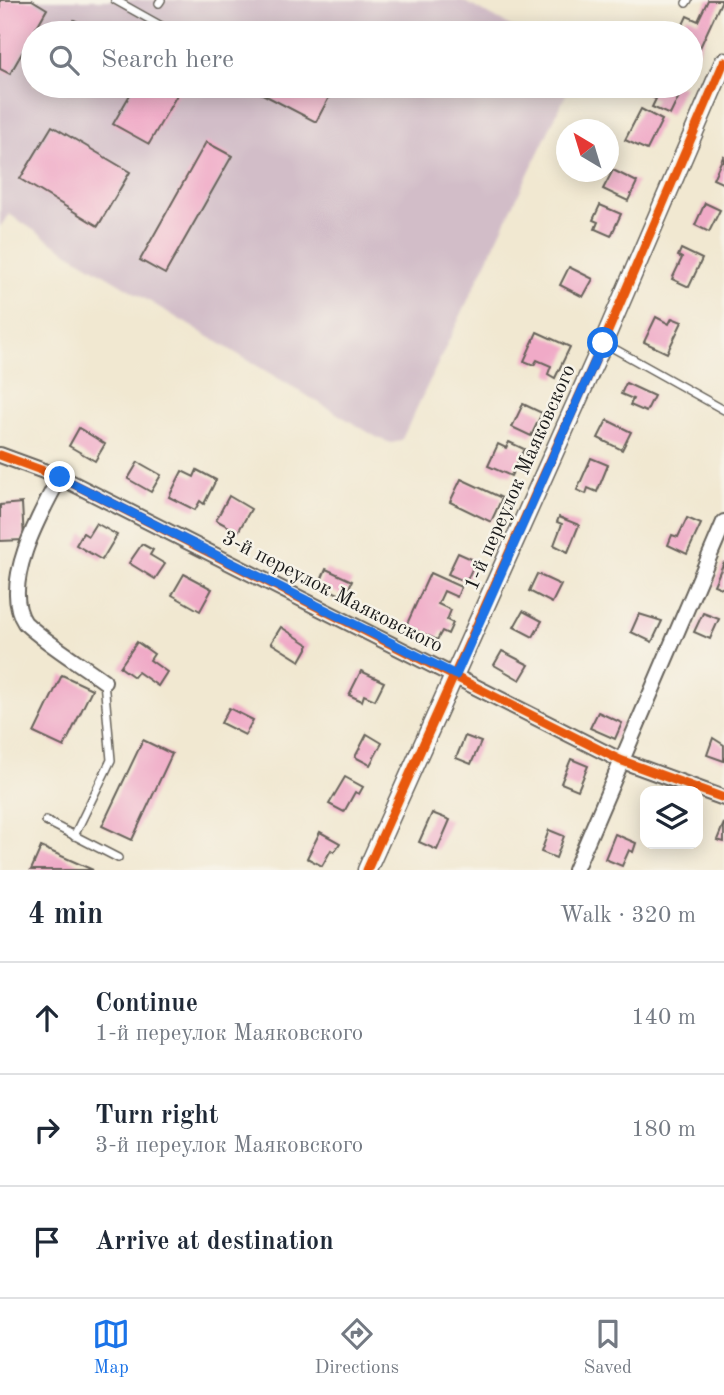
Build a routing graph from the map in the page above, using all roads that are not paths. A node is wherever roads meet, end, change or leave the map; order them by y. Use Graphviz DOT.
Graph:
graph roads {
  1 [pos="114,0"];
  2 [pos="152,21"];
  3 [pos="724,62"];
  4 [pos="603,343"];
  5 [pos="724,410"];
  6 [pos="0,455"];
  7 [pos="60,477"];
  8 [pos="724,522"];
  9 [pos="456,675"];
  10 [pos="104,681"];
  11 [pos="620,760"];
  12 [pos="724,798"];
  13 [pos="46,821"];
  14 [pos="74,836"];
  15 [pos="118,858"];
  16 [pos="368,870"];
  17 [pos="575,870"];
  1 -- 2 [label="lane"];
  3 -- 4 [label="street, 1-й переулок Маяковского"];
  4 -- 5 [label="lane"];
  4 -- 9 [label="street, 1-й переулок Маяковского"];
  6 -- 7 [label="street, 3-й переулок Маяковского"];
  7 -- 9 [label="street, 3-й переулок Маяковского"];
  7 -- 10 [label="street"];
  8 -- 11 [label="street"];
  9 -- 11 [label="street, 3-й переулок Маяковского"];
  9 -- 16 [label="street, 1-й переулок Маяковского"];
  10 -- 14 [label="lane"];
  11 -- 12 [label="street, 3-й переулок Маяковского"];
  11 -- 17 [label="street"];
  13 -- 14 [label="lane"];
  14 -- 15 [label="lane"];
}
